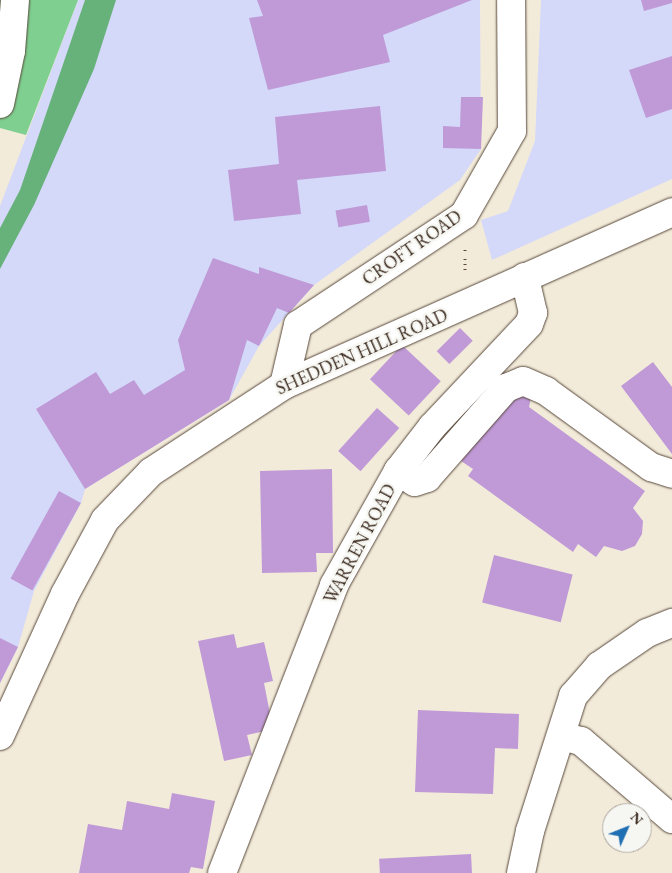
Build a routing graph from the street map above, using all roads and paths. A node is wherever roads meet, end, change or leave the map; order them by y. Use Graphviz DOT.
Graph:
graph roads {
  1 [pos="15,0"];
  2 [pos="511,0"];
  3 [pos="0,104"];
  4 [pos="672,212"];
  5 [pos="464,215"];
  6 [pos="525,277"];
  7 [pos="465,306"];
  8 [pos="284,385"];
  9 [pos="398,471"];
  10 [pos="672,474"];
  11 [pos="672,623"];
  12 [pos="0,736"];
  13 [pos="562,736"];
  14 [pos="672,819"];
  15 [pos="222,873"];
  16 [pos="521,873"];
  1 -- 3 [label="street"];
  2 -- 5 [label="street, CROFT ROAD"];
  4 -- 6 [label="street, SHEDDEN HILL ROAD"];
  5 -- 7 [label="path"];
  5 -- 8 [label="street, CROFT ROAD"];
  6 -- 7 [label="street, SHEDDEN HILL ROAD"];
  6 -- 9 [label="street, WARREN ROAD"];
  7 -- 8 [label="street, SHEDDEN HILL ROAD"];
  8 -- 12 [label="street, SHEDDEN HILL ROAD"];
  9 -- 10 [label="street"];
  9 -- 15 [label="street, WARREN ROAD"];
  11 -- 13 [label="street"];
  13 -- 14 [label="street"];
  13 -- 16 [label="street"];
}
